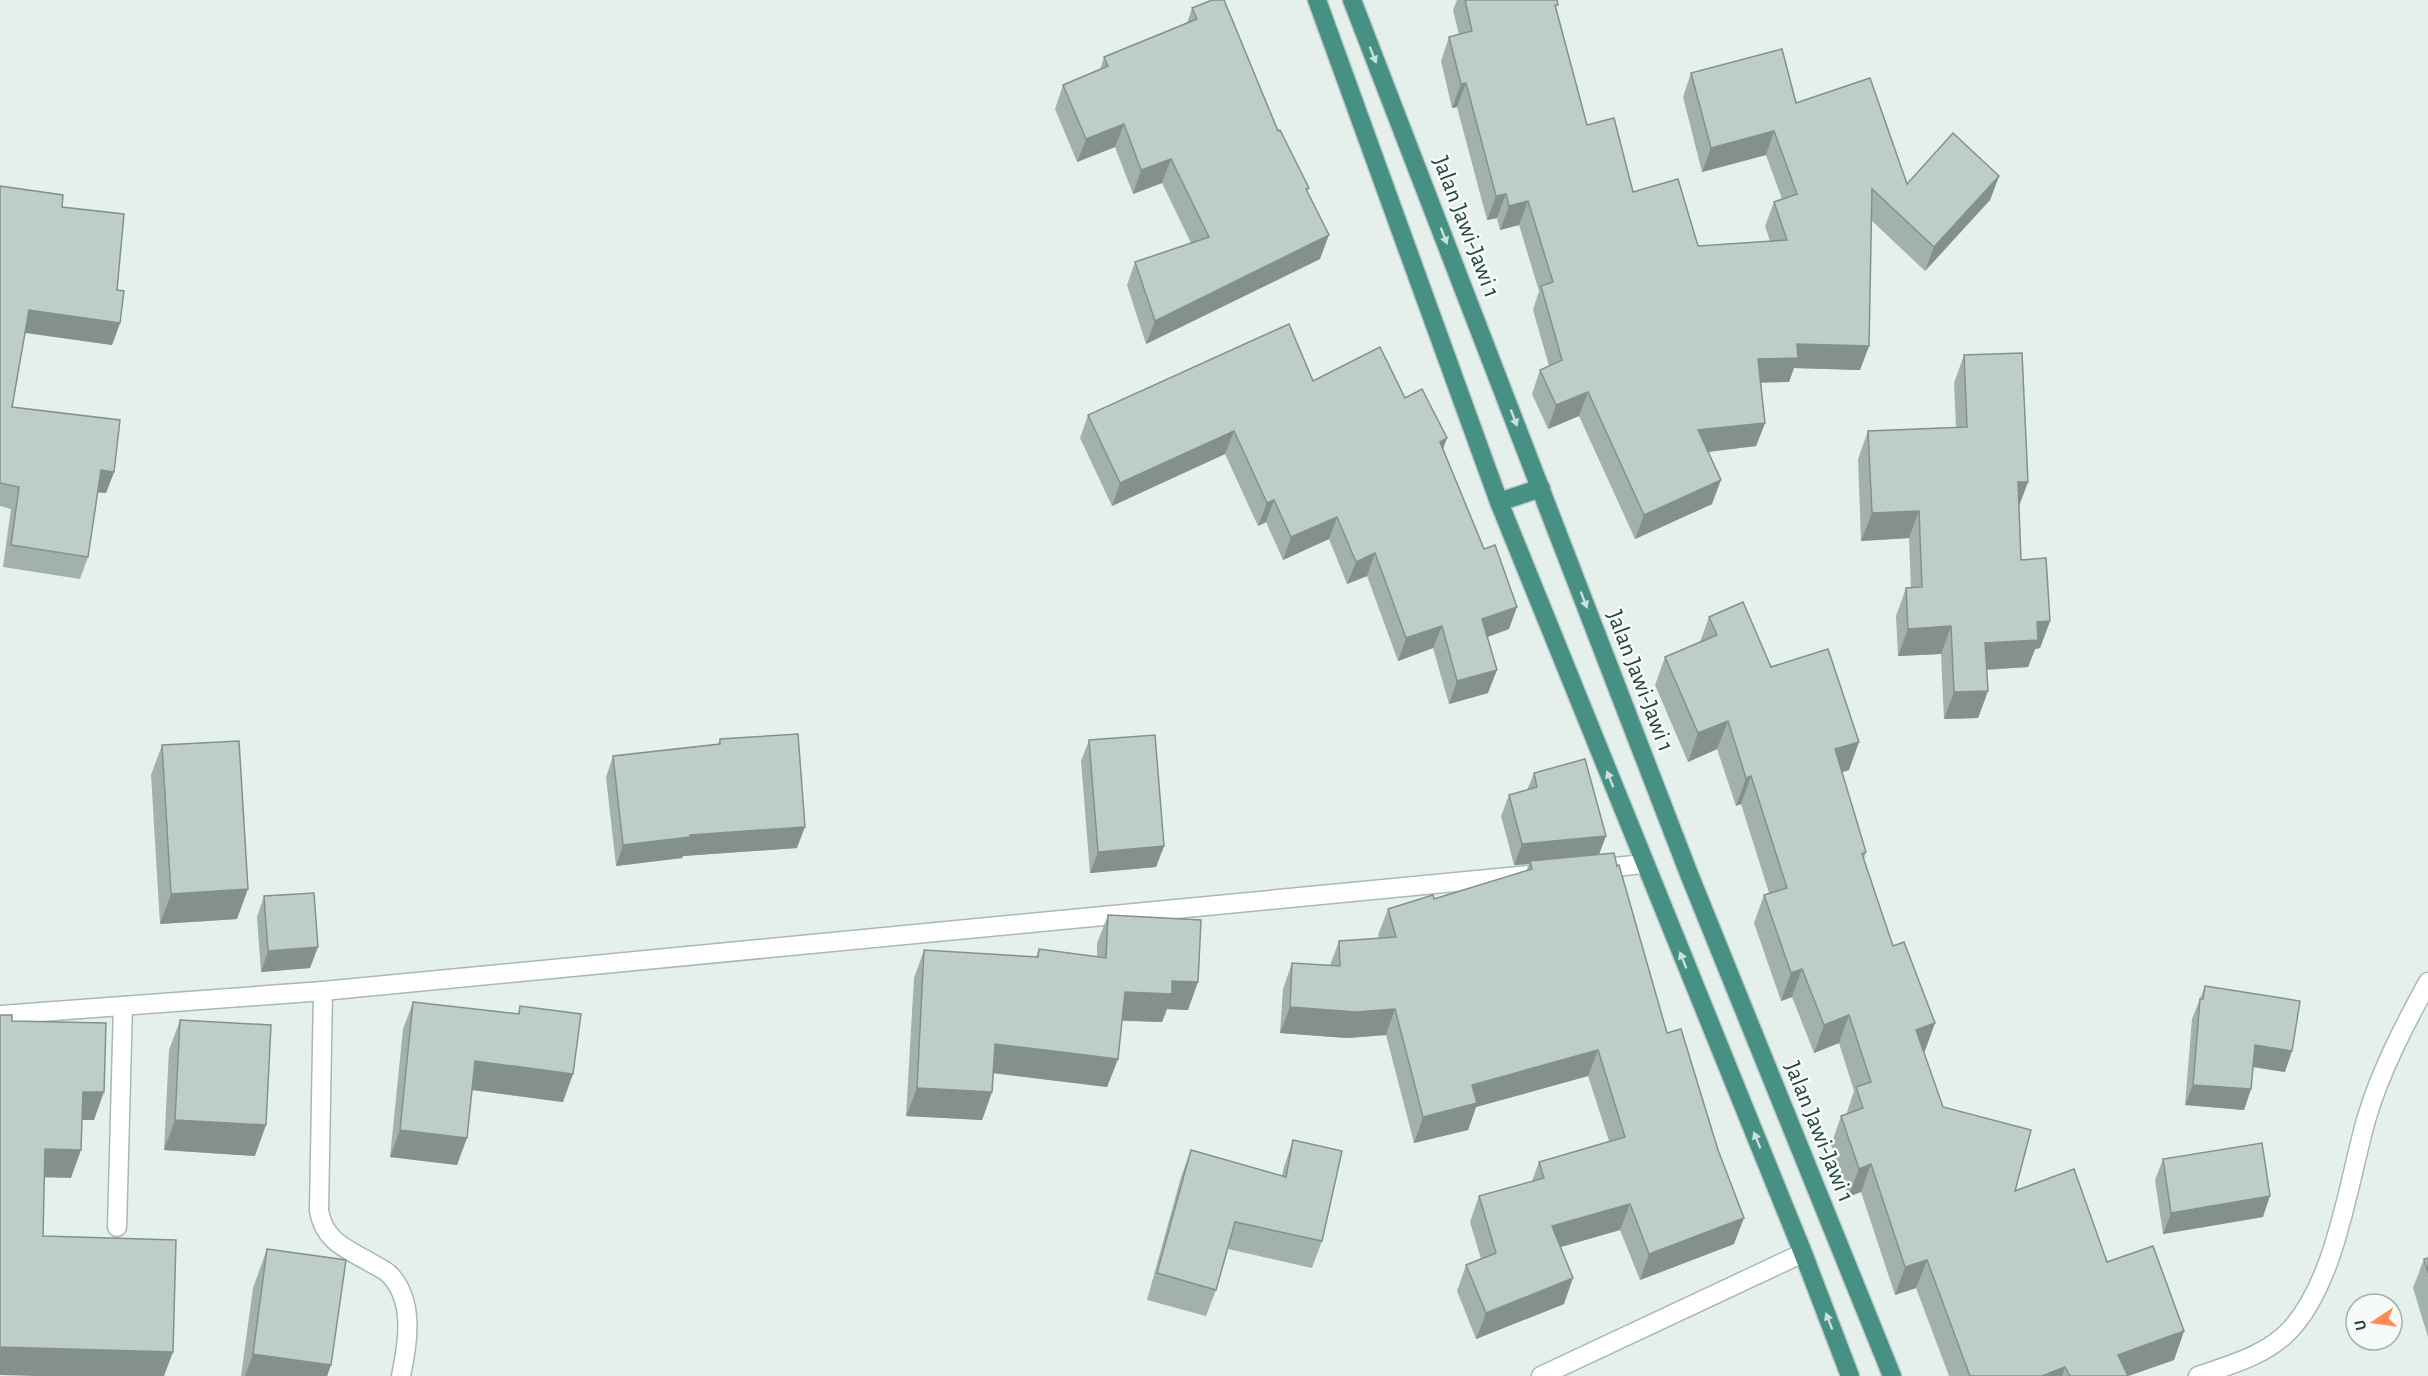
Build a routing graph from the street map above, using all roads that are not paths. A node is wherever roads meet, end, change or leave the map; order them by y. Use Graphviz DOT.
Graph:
graph roads {
  1 [pos="1317,0"];
  2 [pos="1352,0"];
  3 [pos="1540,488"];
  4 [pos="1499,502"];
  5 [pos="1644,864"];
  6 [pos="1573,871"];
  7 [pos="1549,873"];
  8 [pos="2428,982"];
  9 [pos="323,991"];
  10 [pos="123,1006"];
  11 [pos="0,1015"];
  12 [pos="117,1227"];
  13 [pos="1803,1253"];
  14 [pos="401,1376"];
  15 [pos="1541,1376"];
  16 [pos="1850,1376"];
  17 [pos="1892,1376"];
  18 [pos="2198,1376"];
  1 -- 4 [label="highway"];
  2 -- 3 [label="highway, Jalan Jawi-Jawi 1, one-way"];
  3 -- 4 [label="highway"];
  3 -- 17 [label="highway, Jalan Jawi-Jawi 1, one-way"];
  5 -- 4 [label="highway, one-way"];
  5 -- 6 [label="street"];
  13 -- 5 [label="highway, one-way"];
  7 -- 9 [label="street"];
  8 -- 18 [label="street"];
  9 -- 10 [label="street"];
  9 -- 14 [label="street"];
  10 -- 11 [label="street"];
  10 -- 12 [label="street"];
  13 -- 15 [label="street"];
  16 -- 13 [label="highway, one-way"];
}
